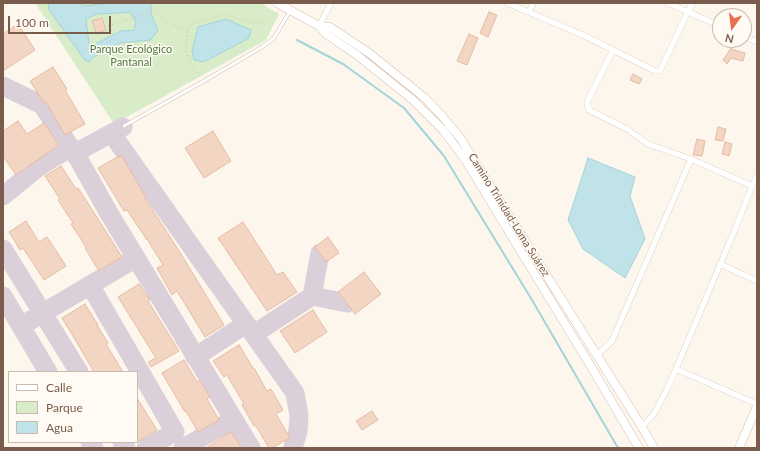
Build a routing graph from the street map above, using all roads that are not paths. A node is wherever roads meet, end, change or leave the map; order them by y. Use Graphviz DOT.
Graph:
graph roads {
  1 [pos="277,3"];
  2 [pos="331,3"];
  3 [pos="507,3"];
  4 [pos="533,3"];
  5 [pos="668,3"];
  6 [pos="692,3"];
  7 [pos="290,10"];
  8 [pos="529,12"];
  9 [pos="688,12"];
  10 [pos="712,22"];
  11 [pos="319,26"];
  12 [pos="613,50"];
  13 [pos="124,126"];
  14 [pos="691,159"];
  15 [pos="757,176"];
  16 [pos="752,186"];
  17 [pos="720,264"];
  18 [pos="757,281"];
  19 [pos="597,355"];
  20 [pos="676,369"];
  21 [pos="757,405"];
  22 [pos="642,427"];
  23 [pos="639,448"];
  24 [pos="654,448"];
  25 [pos="739,448"];
  1 -- 7 [label="street, Camino Trinidad-Loma Suárez"];
  2 -- 11 [label="street"];
  3 -- 8 [label="street"];
  4 -- 8 [label="street"];
  5 -- 9 [label="street"];
  6 -- 9 [label="street"];
  7 -- 11 [label="street, Camino Trinidad-Loma Suárez"];
  7 -- 13 [label="lane"];
  8 -- 12 [label="street"];
  9 -- 10 [label="street"];
  9 -- 12 [label="street"];
  11 -- 19 [label="street, Camino Trinidad-Loma Suárez"];
  11 -- 23 [label="street, Camino Trinidad-Loma Suárez"];
  12 -- 14 [label="street"];
  14 -- 16 [label="street"];
  14 -- 19 [label="street"];
  15 -- 16 [label="street"];
  16 -- 17 [label="street"];
  17 -- 18 [label="street"];
  17 -- 20 [label="street"];
  19 -- 22 [label="street, Camino Trinidad-Loma Suárez"];
  20 -- 21 [label="street"];
  20 -- 22 [label="street"];
  21 -- 25 [label="street"];
  22 -- 24 [label="street, Camino Trinidad-Loma Suárez"];
}
